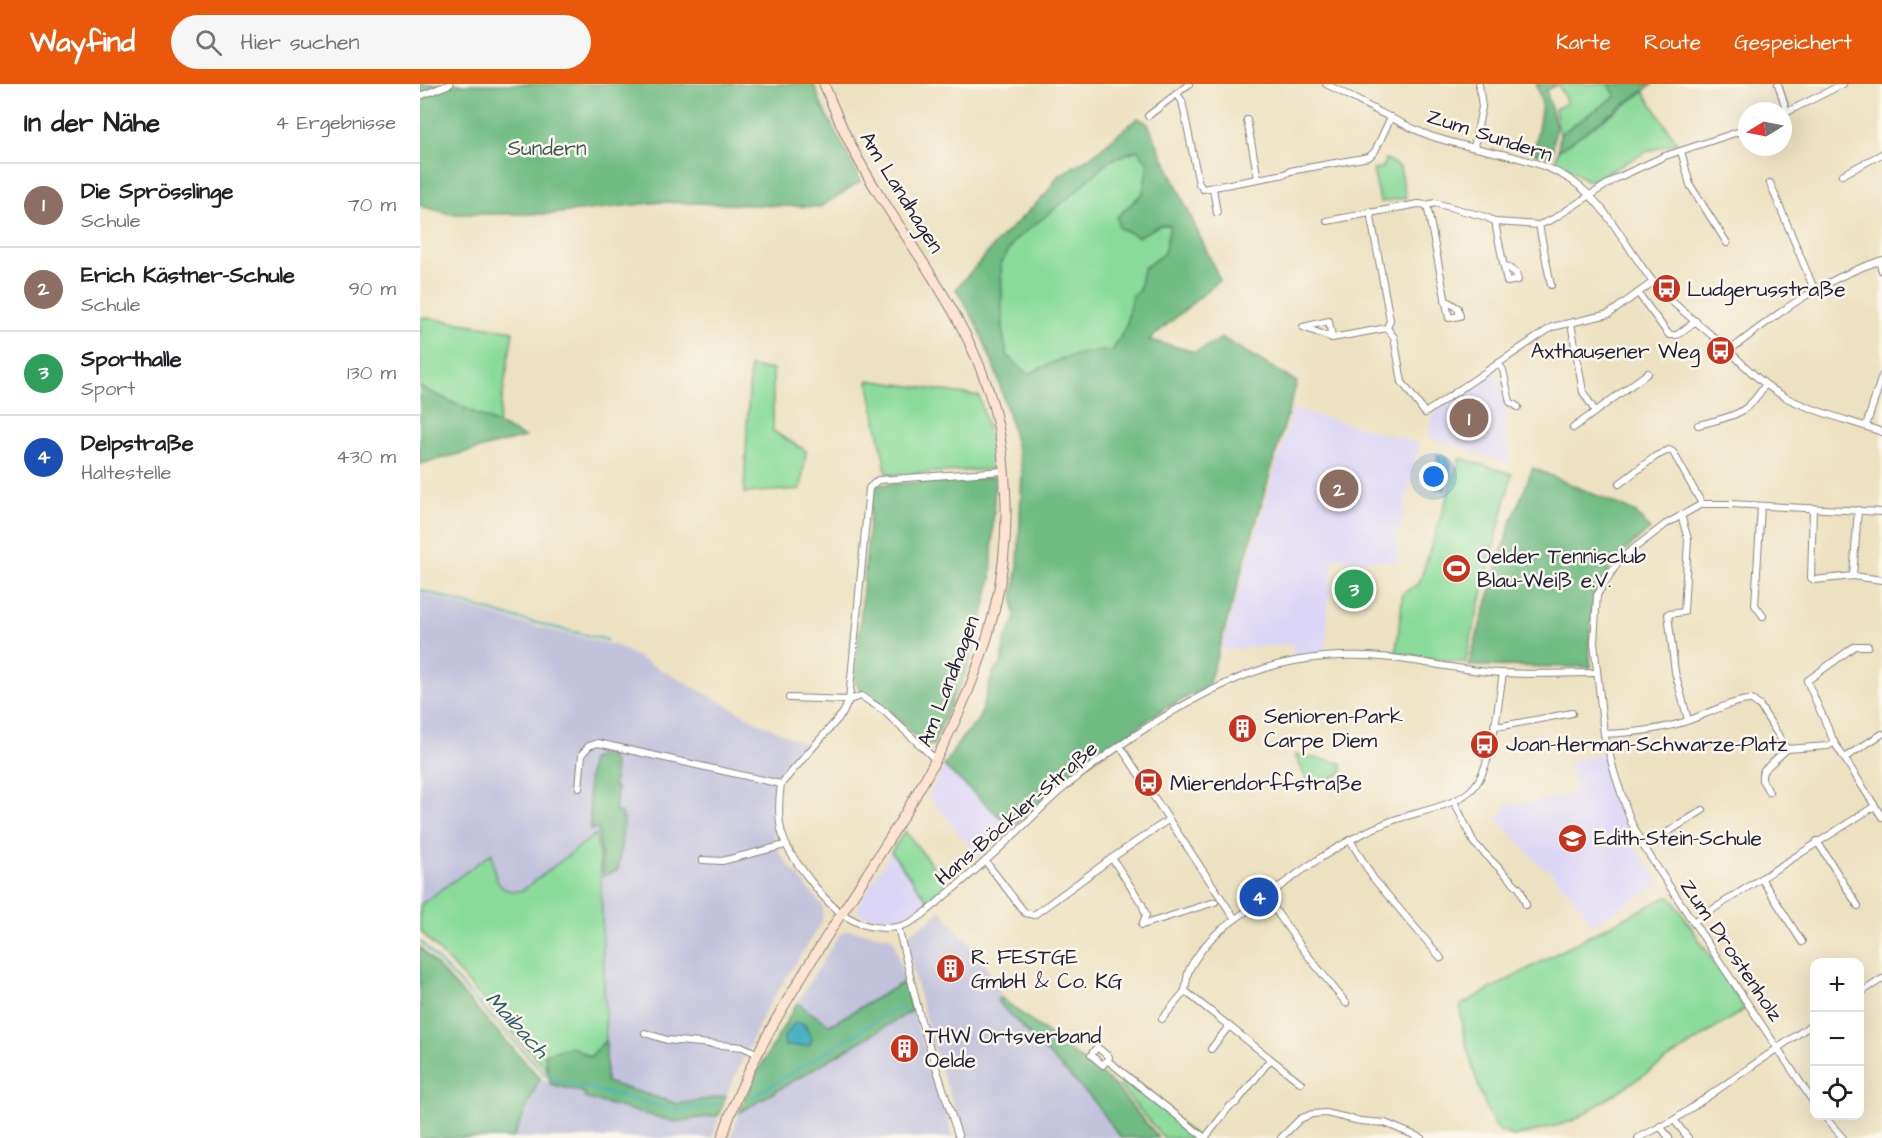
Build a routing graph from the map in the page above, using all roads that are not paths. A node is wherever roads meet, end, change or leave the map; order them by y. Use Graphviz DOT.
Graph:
graph roads {
  1 [pos="450,84"];
  2 [pos="824,84"];
  3 [pos="1189,84"];
  4 [pos="1326,84"];
  5 [pos="1479,84"];
  6 [pos="1778,84"];
  7 [pos="1843,84"];
  8 [pos="1177,94"];
  9 [pos="420,96"];
  10 [pos="1782,102"];
  11 [pos="1792,110"];
  12 [pos="1149,116"];
  13 [pos="1391,117"];
  14 [pos="1247,120"];
  15 [pos="1738,132"];
  16 [pos="1473,147"];
  17 [pos="1681,151"];
  18 [pos="1882,154"];
  19 [pos="1842,175"];
  20 [pos="1258,179"];
  21 [pos="1770,183"];
  22 [pos="1213,188"];
  23 [pos="1591,196"];
  24 [pos="1427,205"];
  25 [pos="1370,212"];
  26 [pos="1217,213"];
  27 [pos="1327,221"];
  28 [pos="1496,222"];
  29 [pos="1539,225"];
  30 [pos="1727,243"];
  31 [pos="1880,260"];
  32 [pos="1503,264"];
  33 [pos="1882,271"];
  34 [pos="1653,282"];
  35 [pos="1551,285"];
  36 [pos="1814,289"];
  37 [pos="1638,293"];
  38 [pos="1445,300"];
  39 [pos="1696,321"];
  40 [pos="1571,323"];
  41 [pos="1387,328"];
  42 [pos="1332,338"];
  43 [pos="1729,351"];
  44 [pos="1498,363"];
  45 [pos="1648,373"];
  46 [pos="1882,376"];
  47 [pos="1765,386"];
  48 [pos="1518,407"];
  49 [pos="1595,411"];
  50 [pos="1698,425"];
  51 [pos="1866,426"];
  52 [pos="1573,428"];
  53 [pos="1882,432"];
  54 [pos="1004,471"];
  55 [pos="1619,484"];
  56 [pos="1702,504"];
  57 [pos="1761,506"];
  58 [pos="1813,508"];
  59 [pos="1858,510"];
  60 [pos="1882,512"];
  61 [pos="1681,515"];
  62 [pos="1852,576"];
  63 [pos="1882,580"];
  64 [pos="1763,616"];
  65 [pos="1868,646"];
  66 [pos="1503,673"];
  67 [pos="1596,673"];
  68 [pos="789,698"];
  69 [pos="849,700"];
  70 [pos="1572,713"];
  71 [pos="1688,720"];
  72 [pos="1494,725"];
  73 [pos="1604,734"];
  74 [pos="1882,735"];
  75 [pos="1834,742"];
  76 [pos="1119,746"];
  77 [pos="1787,749"];
  78 [pos="1844,758"];
  79 [pos="937,761"];
  80 [pos="781,784"];
  81 [pos="579,788"];
  82 [pos="1769,792"];
  83 [pos="1454,801"];
  84 [pos="1875,806"];
  85 [pos="1703,810"];
  86 [pos="1882,817"];
  87 [pos="1168,820"];
  88 [pos="1350,840"];
  89 [pos="1817,841"];
  90 [pos="785,845"];
  91 [pos="1644,847"];
  92 [pos="1112,858"];
  93 [pos="703,860"];
  94 [pos="986,862"];
  95 [pos="1761,878"];
  96 [pos="1266,897"];
  97 [pos="1215,902"];
  98 [pos="1526,905"];
  99 [pos="1858,906"];
  100 [pos="841,914"];
  101 [pos="1235,919"];
  102 [pos="1693,922"];
  103 [pos="898,927"];
  104 [pos="1803,942"];
  105 [pos="1441,958"];
  106 [pos="1882,978"];
  107 [pos="1185,990"];
  108 [pos="1864,990"];
  109 [pos="1346,1003"];
  110 [pos="1162,1019"];
  111 [pos="1229,1026"];
  112 [pos="1810,1026"];
  113 [pos="645,1033"];
  114 [pos="1777,1047"];
  115 [pos="1211,1049"];
  116 [pos="756,1053"];
  117 [pos="1107,1060"];
  118 [pos="1270,1060"];
  119 [pos="1301,1083"];
  120 [pos="1810,1096"];
  121 [pos="1674,1120"];
  122 [pos="1827,1120"];
  123 [pos="1660,1126"];
  124 [pos="1686,1137"];
  125 [pos="722,1138"];
  126 [pos="959,1138"];
  127 [pos="1205,1138"];
  128 [pos="1281,1138"];
  129 [pos="1421,1138"];
  130 [pos="1638,1138"];
  131 [pos="1669,1138"];
  132 [pos="1843,1138"];
  1 -- 9 [label="street"];
  2 -- 54 [label="street, Am Landhagen"];
  3 -- 8 [label="street"];
  4 -- 13 [label="street, Zum Sundern"];
  5 -- 16 [label="street"];
  6 -- 10 [label="street"];
  7 -- 11 [label="street"];
  8 -- 12 [label="street"];
  8 -- 22 [label="street"];
  13 -- 16 [label="street, Zum Sundern"];
  13 -- 20 [label="street"];
  14 -- 20 [label="street"];
  15 -- 17 [label="street"];
  16 -- 23 [label="street, Zum Sundern"];
  17 -- 23 [label="street"];
  17 -- 30 [label="street"];
  18 -- 19 [label="street"];
  20 -- 22 [label="street"];
  21 -- 36 [label="street"];
  22 -- 26 [label="street"];
  23 -- 29 [label="street"];
  23 -- 34 [label="street, Zum Sundern"];
  24 -- 25 [label="street"];
  24 -- 28 [label="street"];
  24 -- 38 [label="street"];
  25 -- 27 [label="street"];
  25 -- 41 [label="street"];
  28 -- 29 [label="street"];
  28 -- 32 [label="street"];
  29 -- 35 [label="street"];
  31 -- 33 [label="street"];
  31 -- 36 [label="street"];
  34 -- 37 [label="street"];
  34 -- 39 [label="street, Zum Sundern"];
  36 -- 43 [label="street"];
  37 -- 39 [label="street"];
  37 -- 40 [label="street"];
  39 -- 43 [label="street, Zum Sundern"];
  40 -- 44 [label="street"];
  40 -- 49 [label="street"];
  41 -- 42 [label="street"];
  41 -- 44 [label="street"];
  43 -- 47 [label="street, Zum Sundern"];
  44 -- 48 [label="street"];
  45 -- 49 [label="street"];
  46 -- 51 [label="street"];
  47 -- 50 [label="street"];
  47 -- 51 [label="street, Zum Sundern"];
  49 -- 52 [label="street"];
  51 -- 53 [label="street, Zum Sundern"];
  54 -- 69 [label="street"];
  54 -- 79 [label="street, Am Landhagen"];
  55 -- 56 [label="street"];
  56 -- 57 [label="street"];
  56 -- 61 [label="street, Zum Drostenholz"];
  57 -- 58 [label="street"];
  57 -- 64 [label="street"];
  58 -- 59 [label="street"];
  58 -- 62 [label="street"];
  59 -- 60 [label="street"];
  59 -- 62 [label="street"];
  61 -- 67 [label="street, Zum Drostenholz"];
  61 -- 71 [label="street"];
  62 -- 63 [label="street"];
  65 -- 75 [label="street"];
  66 -- 67 [label="street, Hans-Böckler-Straße"];
  66 -- 72 [label="street"];
  66 -- 76 [label="street, Hans-Böckler-Straße"];
  67 -- 73 [label="street, Zum Drostenholz"];
  68 -- 69 [label="street"];
  69 -- 79 [label="street"];
  69 -- 80 [label="street"];
  70 -- 72 [label="street"];
  71 -- 73 [label="street"];
  71 -- 77 [label="street"];
  72 -- 83 [label="street"];
  73 -- 91 [label="street, Zum Drostenholz"];
  74 -- 78 [label="street"];
  75 -- 77 [label="street"];
  75 -- 78 [label="street"];
  76 -- 87 [label="street"];
  76 -- 94 [label="street, Hans-Böckler-Straße"];
  77 -- 82 [label="street"];
  78 -- 84 [label="street"];
  79 -- 100 [label="street, Am Landhagen"];
  80 -- 81 [label="street"];
  80 -- 90 [label="street"];
  83 -- 88 [label="street"];
  83 -- 98 [label="street"];
  84 -- 86 [label="street"];
  84 -- 89 [label="street"];
  85 -- 91 [label="street"];
  87 -- 92 [label="street"];
  87 -- 101 [label="street"];
  88 -- 96 [label="street"];
  88 -- 105 [label="street"];
  89 -- 95 [label="street"];
  89 -- 99 [label="street"];
  90 -- 93 [label="street"];
  90 -- 100 [label="street"];
  91 -- 102 [label="street, Zum Drostenholz"];
  92 -- 94 [label="street"];
  92 -- 97 [label="street"];
  94 -- 103 [label="street, Hans-Böckler-Straße"];
  95 -- 102 [label="street"];
  95 -- 104 [label="street"];
  96 -- 101 [label="street"];
  96 -- 109 [label="street"];
  100 -- 103 [label="street"];
  100 -- 116 [label="street, Am Landhagen"];
  101 -- 107 [label="street"];
  102 -- 114 [label="street, Zum Drostenholz"];
  103 -- 126 [label="street"];
  106 -- 108 [label="street"];
  107 -- 110 [label="street"];
  107 -- 111 [label="street"];
  111 -- 115 [label="street"];
  111 -- 118 [label="street"];
  112 -- 114 [label="street"];
  113 -- 116 [label="street"];
  114 -- 120 [label="street, Zum Drostenholz"];
  114 -- 121 [label="street"];
  116 -- 125 [label="street, Am Landhagen"];
  117 -- 127 [label="street"];
  118 -- 119 [label="street"];
  118 -- 127 [label="street"];
  121 -- 123 [label="street"];
  121 -- 124 [label="street"];
  122 -- 132 [label="street"];
  123 -- 130 [label="street"];
  123 -- 131 [label="street"];
  128 -- 129 [label="street"];
}
